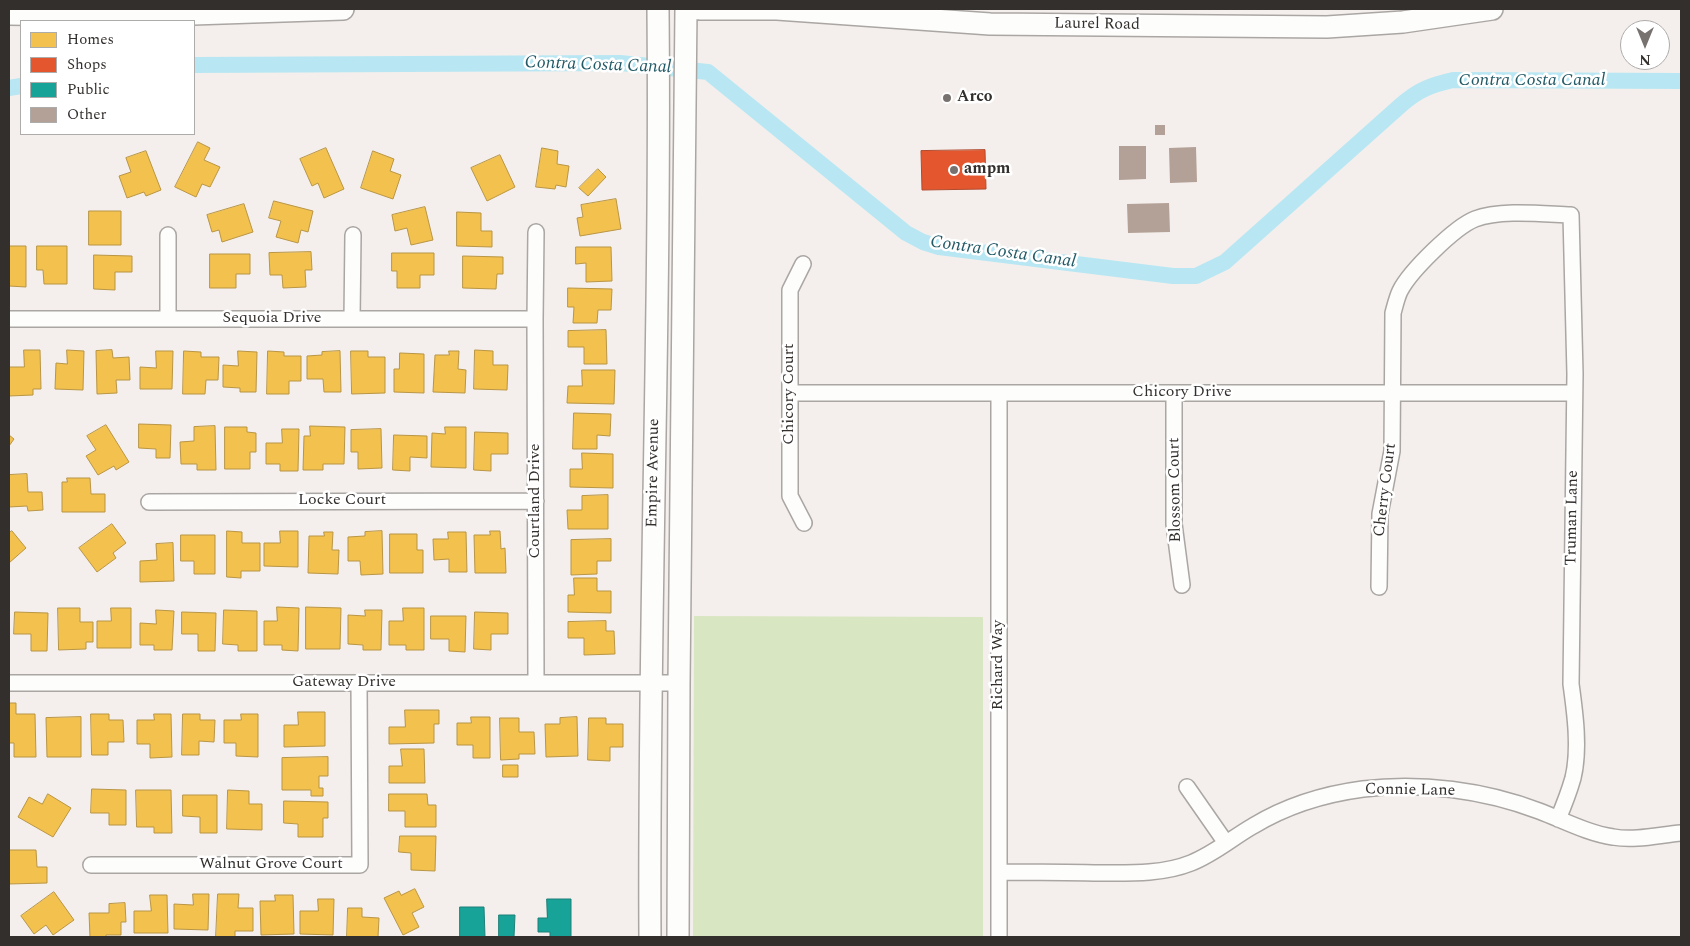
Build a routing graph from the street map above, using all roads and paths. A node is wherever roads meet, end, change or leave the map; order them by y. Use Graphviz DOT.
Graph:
graph roads {
  1 [pos="343,9"];
  2 [pos="658,9"];
  3 [pos="686,9"];
  4 [pos="700,9"];
  5 [pos="1492,9"];
  6 [pos="9,14"];
  7 [pos="1135,17"];
  8 [pos="1571,215"];
  9 [pos="536,232"];
  10 [pos="168,235"];
  11 [pos="352,235"];
  12 [pos="803,264"];
  13 [pos="9,319"];
  14 [pos="168,319"];
  15 [pos="352,319"];
  16 [pos="535,319"];
  17 [pos="790,393"];
  18 [pos="999,393"];
  19 [pos="1393,393"];
  20 [pos="1174,394"];
  21 [pos="1574,394"];
  22 [pos="536,501"];
  23 [pos="148,502"];
  24 [pos="804,523"];
  25 [pos="1182,585"];
  26 [pos="1379,586"];
  27 [pos="536,682"];
  28 [pos="9,683"];
  29 [pos="359,683"];
  30 [pos="651,683"];
  31 [pos="679,683"];
  32 [pos="1187,787"];
  33 [pos="1558,819"];
  34 [pos="1681,833"];
  35 [pos="1226,843"];
  36 [pos="90,865"];
  37 [pos="999,872"];
  38 [pos="650,937"];
  39 [pos="678,937"];
  40 [pos="999,937"];
  1 -- 6 [label="main road"];
  2 -- 30 [label="main road, Empire Avenue"];
  3 -- 31 [label="main road, Empire Avenue"];
  4 -- 7 [label="main road, Laurel Road"];
  5 -- 7 [label="main road, Laurel Road"];
  8 -- 19 [label="street, Cherry Court"];
  8 -- 21 [label="street, Truman Lane"];
  9 -- 16 [label="street, Courtland Drive"];
  10 -- 14 [label="street"];
  11 -- 15 [label="street"];
  12 -- 17 [label="street, Chicory Court"];
  13 -- 14 [label="street, Sequoia Drive"];
  14 -- 15 [label="street, Sequoia Drive"];
  15 -- 16 [label="street, Sequoia Drive"];
  16 -- 22 [label="street, Courtland Drive"];
  17 -- 18 [label="street, Chicory Drive"];
  17 -- 24 [label="street, Chicory Court"];
  18 -- 20 [label="street, Chicory Drive"];
  18 -- 37 [label="street, Richard Way"];
  19 -- 20 [label="street, Chicory Drive"];
  19 -- 21 [label="street, Chicory Drive"];
  19 -- 26 [label="street, Cherry Court"];
  20 -- 25 [label="street, Blossom Court"];
  21 -- 33 [label="street, Truman Lane"];
  22 -- 23 [label="street, Locke Court"];
  22 -- 27 [label="street, Courtland Drive"];
  27 -- 29 [label="street, Gateway Drive"];
  27 -- 30 [label="street, Gateway Drive"];
  28 -- 29 [label="street, Gateway Drive"];
  29 -- 36 [label="street, Walnut Grove Court"];
  30 -- 31 [label="street, Gateway Drive"];
  30 -- 38 [label="main road, Empire Avenue"];
  31 -- 39 [label="main road, Empire Avenue"];
  32 -- 35 [label="street"];
  33 -- 34 [label="street, Connie Lane"];
  33 -- 35 [label="street, Connie Lane"];
  35 -- 37 [label="street, Connie Lane"];
  37 -- 40 [label="street, Richard Way"];
}
